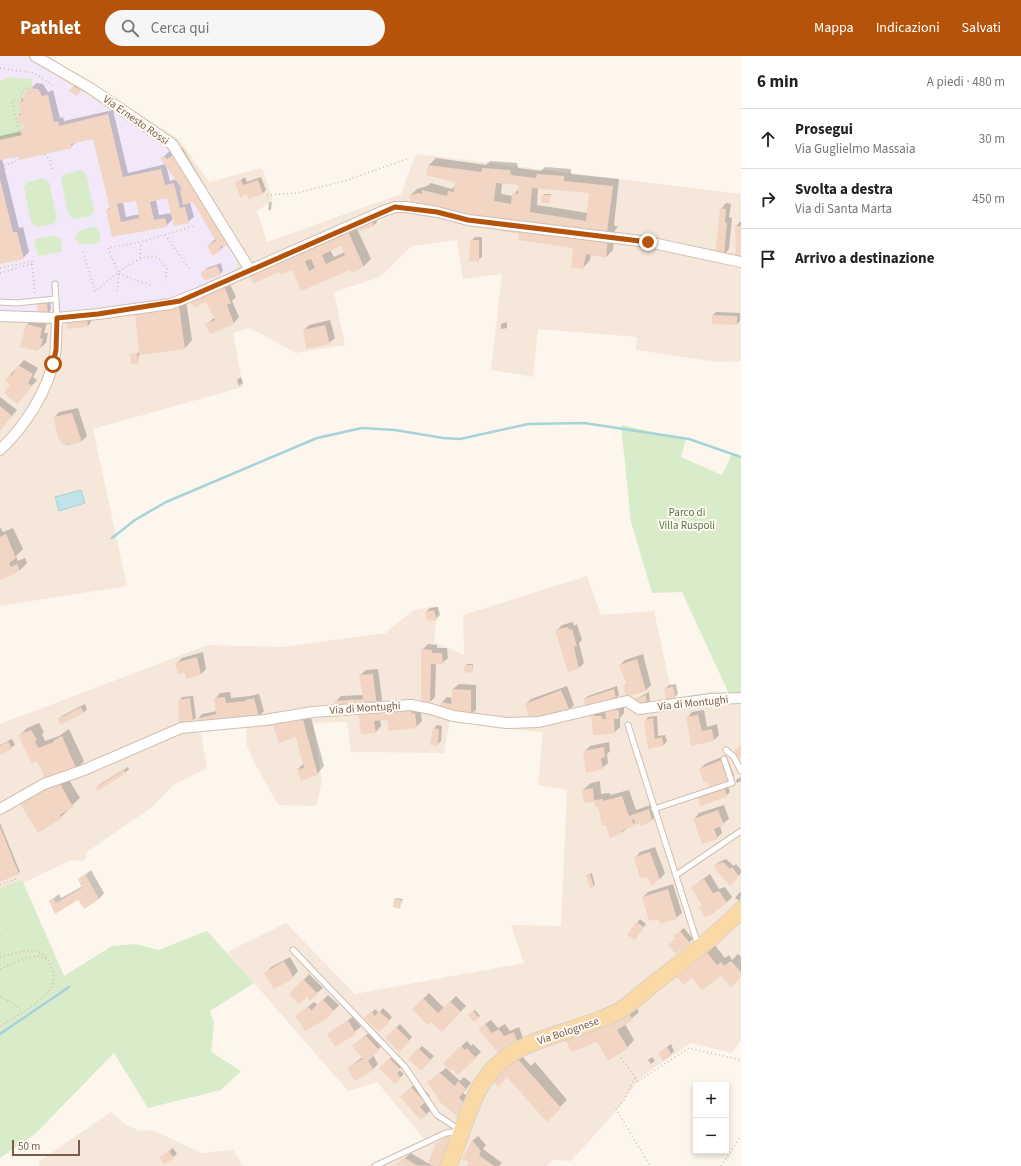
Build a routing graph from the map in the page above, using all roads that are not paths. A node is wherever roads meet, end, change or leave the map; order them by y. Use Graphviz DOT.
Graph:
graph roads {
  1 [pos="35,56"];
  2 [pos="741,262"];
  3 [pos="250,270"];
  4 [pos="55,284"];
  5 [pos="55,300"];
  6 [pos="0,302"];
  7 [pos="0,316"];
  8 [pos="57,318"];
  9 [pos="0,450"];
  10 [pos="741,698"];
  11 [pos="628,725"];
  12 [pos="726,750"];
  13 [pos="724,759"];
  14 [pos="741,771"];
  15 [pos="0,808"];
  16 [pos="654,809"];
  17 [pos="741,831"];
  18 [pos="676,876"];
  19 [pos="741,910"];
  20 [pos="293,950"];
  21 [pos="699,950"];
  22 [pos="460,1131"];
  23 [pos="375,1166"];
  24 [pos="448,1166"];
  1 -- 3 [label="street, Via Ernesto Rossi"];
  2 -- 3 [label="street"];
  3 -- 8 [label="street"];
  4 -- 5 [label="lane"];
  5 -- 6 [label="lane"];
  5 -- 8 [label="lane"];
  7 -- 8 [label="street"];
  8 -- 9 [label="street"];
  10 -- 15 [label="street, Via di Montughi"];
  11 -- 16 [label="lane"];
  12 -- 14 [label="lane"];
  13 -- 16 [label="lane"];
  16 -- 18 [label="lane"];
  17 -- 18 [label="lane"];
  18 -- 21 [label="lane"];
  19 -- 21 [label="main road, Via Bolognese"];
  20 -- 22 [label="lane"];
  21 -- 22 [label="main road, Via Bolognese"];
  22 -- 23 [label="lane"];
  22 -- 24 [label="main road, Via Bolognese"];
}
